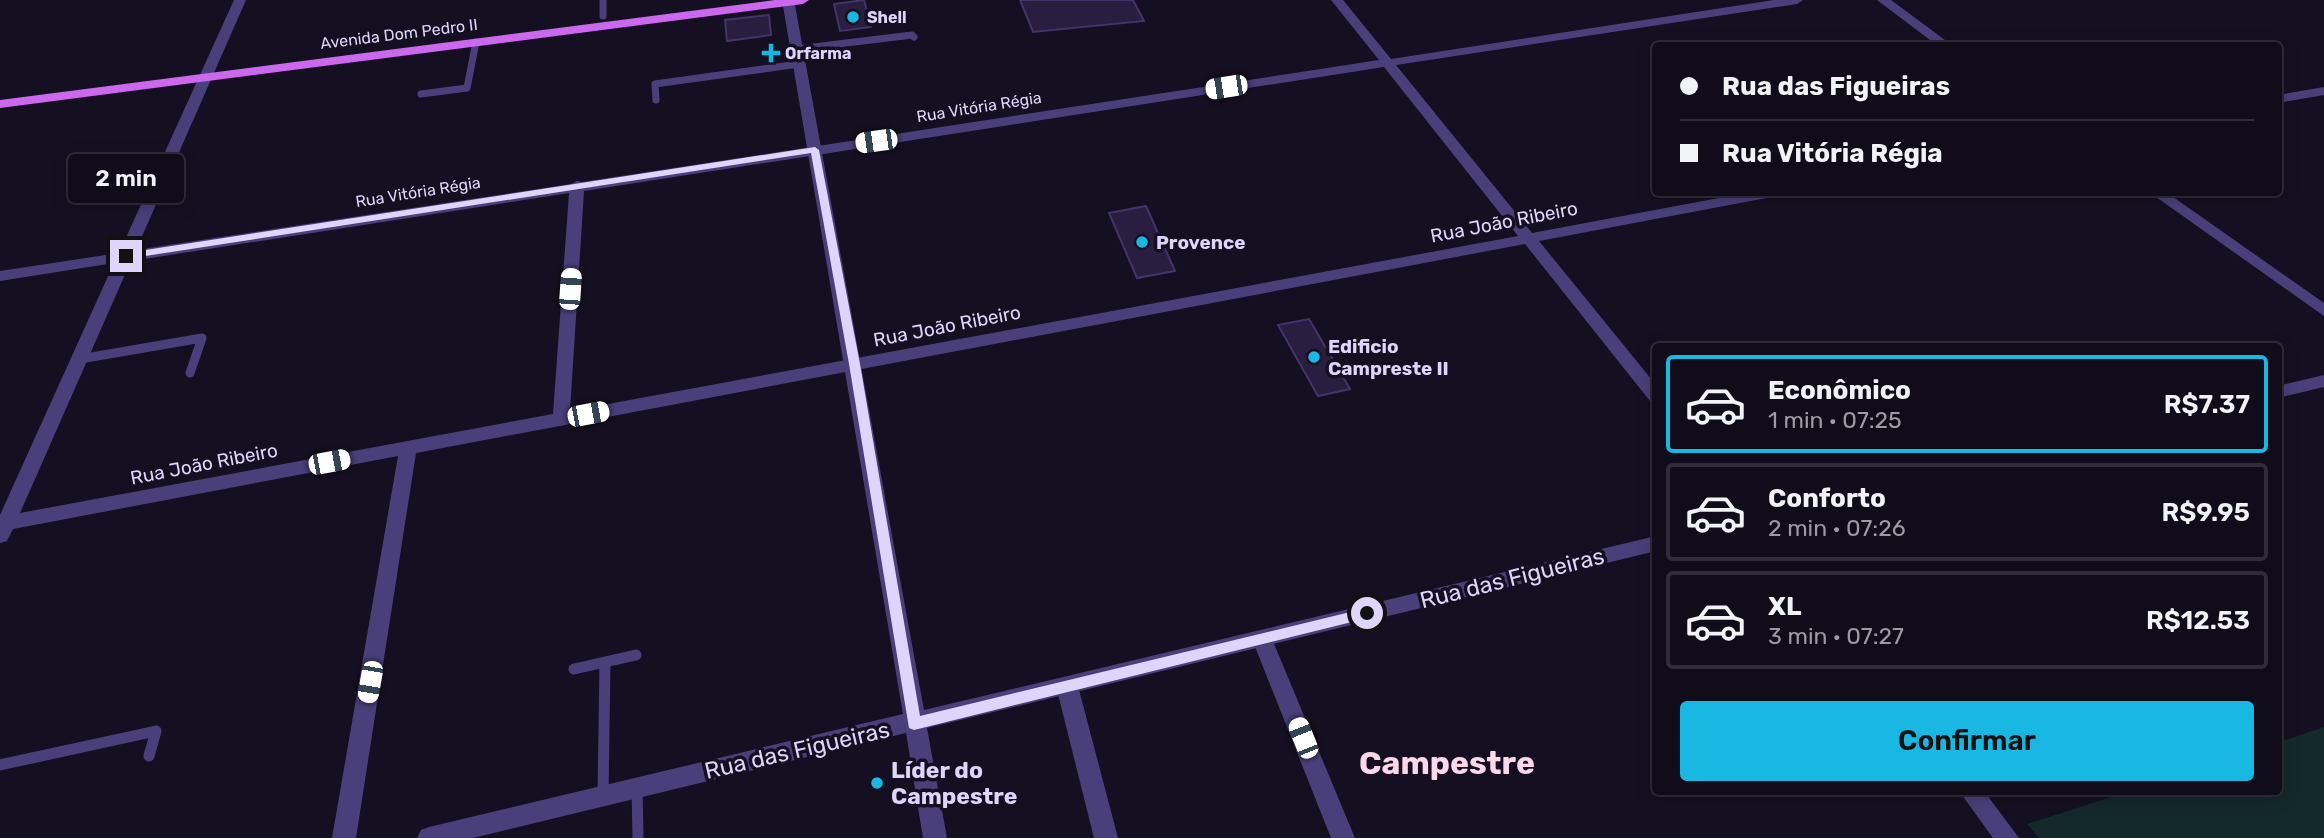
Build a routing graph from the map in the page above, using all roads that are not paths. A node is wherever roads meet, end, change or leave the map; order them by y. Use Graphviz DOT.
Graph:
graph roads {
  1 [pos="240,0"];
  2 [pos="603,0"];
  3 [pos="730,0"];
  4 [pos="1337,0"];
  5 [pos="1797,0"];
  6 [pos="1883,0"];
  7 [pos="793,1"];
  8 [pos="603,16"];
  9 [pos="914,37"];
  10 [pos="475,42"];
  11 [pos="1942,42"];
  12 [pos="798,57"];
  13 [pos="1387,63"];
  14 [pos="208,71"];
  15 [pos="2324,91"];
  16 [pos="0,93"];
  17 [pos="421,94"];
  18 [pos="2282,98"];
  19 [pos="656,100"];
  20 [pos="0,104"];
  21 [pos="815,150"];
  22 [pos="577,185"];
  23 [pos="1756,196"];
  24 [pos="2162,196"];
  25 [pos="1528,239"];
  26 [pos="126,256"];
  27 [pos="0,275"];
  28 [pos="2324,311"];
  29 [pos="80,359"];
  30 [pos="854,364"];
  31 [pos="190,373"];
  32 [pos="2324,381"];
  33 [pos="2282,391"];
  34 [pos="1652,392"];
  35 [pos="561,419"];
  36 [pos="408,448"];
  37 [pos="2,527"];
  38 [pos="1652,544"];
  39 [pos="1262,639"];
  40 [pos="636,655"];
  41 [pos="605,662"];
  42 [pos="574,669"];
  43 [pos="1066,686"];
  44 [pos="914,723"];
  45 [pos="149,756"];
  46 [pos="0,765"];
  47 [pos="637,786"];
  48 [pos="603,795"];
  49 [pos="1973,795"];
  50 [pos="344,838"];
  51 [pos="429,838"];
  52 [pos="638,838"];
  53 [pos="934,838"];
  54 [pos="1106,838"];
  55 [pos="1343,838"];
  56 [pos="2007,838"];
  1 -- 14 [label="street"];
  2 -- 8 [label="lane"];
  3 -- 8 [label="main road, Avenida Dom Pedro II"];
  4 -- 13 [label="street"];
  5 -- 13 [label="street, Rua Vitória Régia"];
  6 -- 11 [label="street"];
  7 -- 10 [label="main road, Avenida Dom Pedro II"];
  7 -- 12 [label="street"];
  8 -- 14 [label="main road, Avenida Dom Pedro II"];
  9 -- 12 [label="lane"];
  10 -- 14 [label="main road, Avenida Dom Pedro II"];
  10 -- 17 [label="lane"];
  12 -- 19 [label="lane"];
  12 -- 21 [label="street"];
  13 -- 21 [label="street, Rua Vitória Régia"];
  13 -- 25 [label="street"];
  14 -- 16 [label="main road, Avenida Dom Pedro II"];
  14 -- 20 [label="main road, Avenida Dom Pedro II"];
  14 -- 26 [label="street"];
  15 -- 18 [label="street"];
  21 -- 22 [label="street, Rua Vitória Régia"];
  21 -- 30 [label="street"];
  22 -- 26 [label="street, Rua Vitória Régia"];
  22 -- 35 [label="street"];
  23 -- 25 [label="street, Rua João Ribeiro"];
  24 -- 28 [label="street"];
  25 -- 30 [label="street, Rua João Ribeiro"];
  25 -- 34 [label="street"];
  26 -- 27 [label="street, Rua Vitória Régia"];
  26 -- 29 [label="street"];
  29 -- 31 [label="lane"];
  29 -- 37 [label="street"];
  30 -- 35 [label="street, Rua João Ribeiro"];
  30 -- 44 [label="street"];
  32 -- 33 [label="street"];
  35 -- 36 [label="street, Rua João Ribeiro"];
  36 -- 37 [label="street, Rua João Ribeiro"];
  36 -- 50 [label="street"];
  38 -- 39 [label="street, Rua das Figueiras"];
  39 -- 43 [label="street, Rua das Figueiras"];
  39 -- 55 [label="street"];
  40 -- 41 [label="lane"];
  41 -- 42 [label="lane"];
  41 -- 48 [label="lane"];
  43 -- 44 [label="street, Rua das Figueiras"];
  43 -- 54 [label="street"];
  44 -- 47 [label="street, Rua das Figueiras"];
  44 -- 53 [label="street"];
  45 -- 46 [label="lane"];
  47 -- 48 [label="street, Rua das Figueiras"];
  47 -- 52 [label="lane"];
  48 -- 51 [label="street, Rua das Figueiras"];
  49 -- 56 [label="street"];
}
